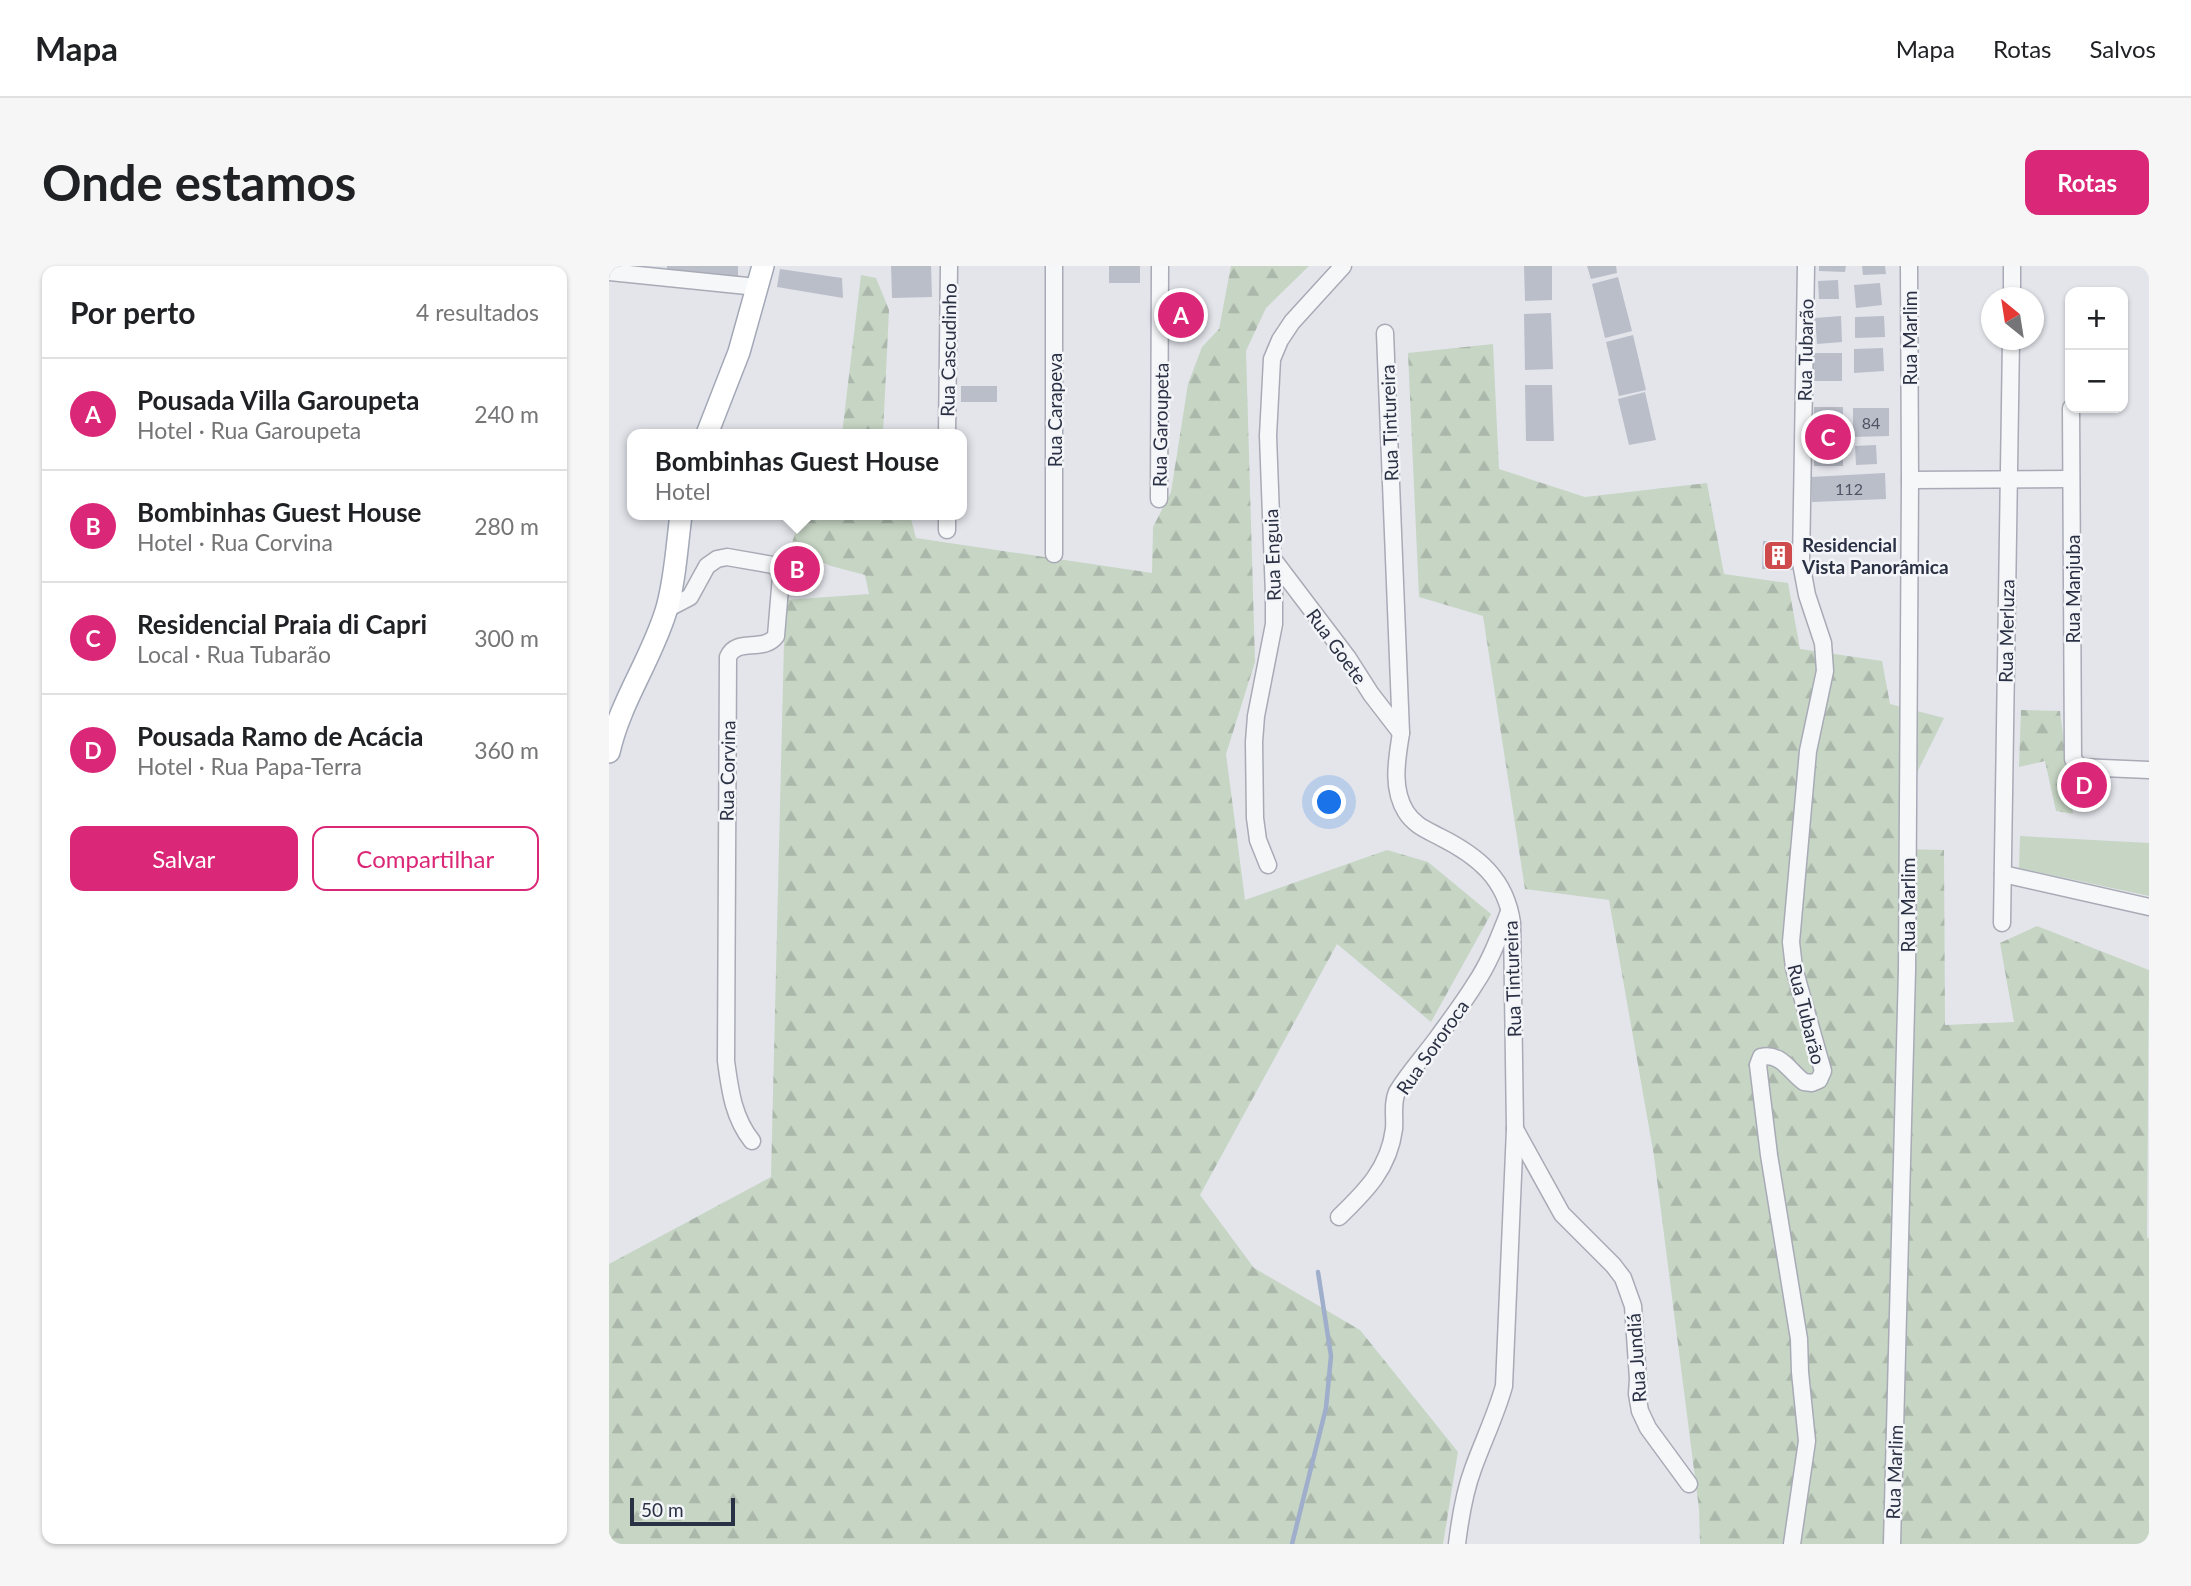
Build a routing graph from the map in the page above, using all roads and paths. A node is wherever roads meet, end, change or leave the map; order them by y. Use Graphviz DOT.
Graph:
graph roads {
  1 [pos="762,266"];
  2 [pos="949,266"];
  3 [pos="1054,266"];
  4 [pos="1160,266"];
  5 [pos="1343,266"];
  6 [pos="1806,266"];
  7 [pos="1909,266"];
  8 [pos="2012,266"];
  9 [pos="609,272"];
  10 [pos="757,287"];
  11 [pos="2011,287"];
  12 [pos="1385,333"];
  13 [pos="2011,350"];
  14 [pos="2071,413"];
  15 [pos="709,429"];
  16 [pos="947,429"];
  17 [pos="2009,479"];
  18 [pos="2071,479"];
  19 [pos="1910,480"];
  20 [pos="1159,499"];
  21 [pos="680,520"];
  22 [pos="1054,554"];
  23 [pos="1273,559"];
  24 [pos="667,609"];
  25 [pos="1401,733"];
  26 [pos="609,752"];
  27 [pos="2149,770"];
  28 [pos="1268,865"];
  29 [pos="2003,874"];
  30 [pos="2149,907"];
  31 [pos="1510,910"];
  32 [pos="2002,923"];
  33 [pos="1515,1129"];
  34 [pos="752,1141"];
  35 [pos="1339,1217"];
  36 [pos="1689,1484"];
  37 [pos="1457,1544"];
  38 [pos="1792,1544"];
  39 [pos="1892,1544"];
  1 -- 10 [label="main road"];
  2 -- 16 [label="street, Rua Cascudinho"];
  3 -- 22 [label="street, Rua Carapeva"];
  4 -- 20 [label="street, Rua Garoupeta"];
  5 -- 23 [label="street, Rua Enguia"];
  6 -- 38 [label="street, Rua Tubarão"];
  7 -- 19 [label="street, Rua Marlim"];
  8 -- 11 [label="street"];
  9 -- 10 [label="street"];
  10 -- 15 [label="main road"];
  12 -- 25 [label="street, Rua Tintureira"];
  13 -- 17 [label="street, Rua Merluza"];
  14 -- 18 [label="street, Rua Manjuba"];
  17 -- 18 [label="street"];
  17 -- 19 [label="street"];
  17 -- 29 [label="street, Rua Merluza"];
  18 -- 27 [label="street, Rua Manjuba"];
  19 -- 39 [label="street, Rua Marlim"];
  21 -- 24 [label="main road"];
  23 -- 25 [label="street, Rua Goete"];
  23 -- 28 [label="street, Rua Enguia"];
  24 -- 26 [label="main road"];
  24 -- 34 [label="street, Rua Corvina"];
  25 -- 31 [label="street, Rua Tintureira"];
  29 -- 30 [label="street"];
  29 -- 32 [label="street, Rua Merluza"];
  31 -- 33 [label="street, Rua Tintureira"];
  31 -- 35 [label="street, Rua Sororoca"];
  33 -- 36 [label="street, Rua Jundiá"];
  33 -- 37 [label="street, Rua Tintureira"];
}
